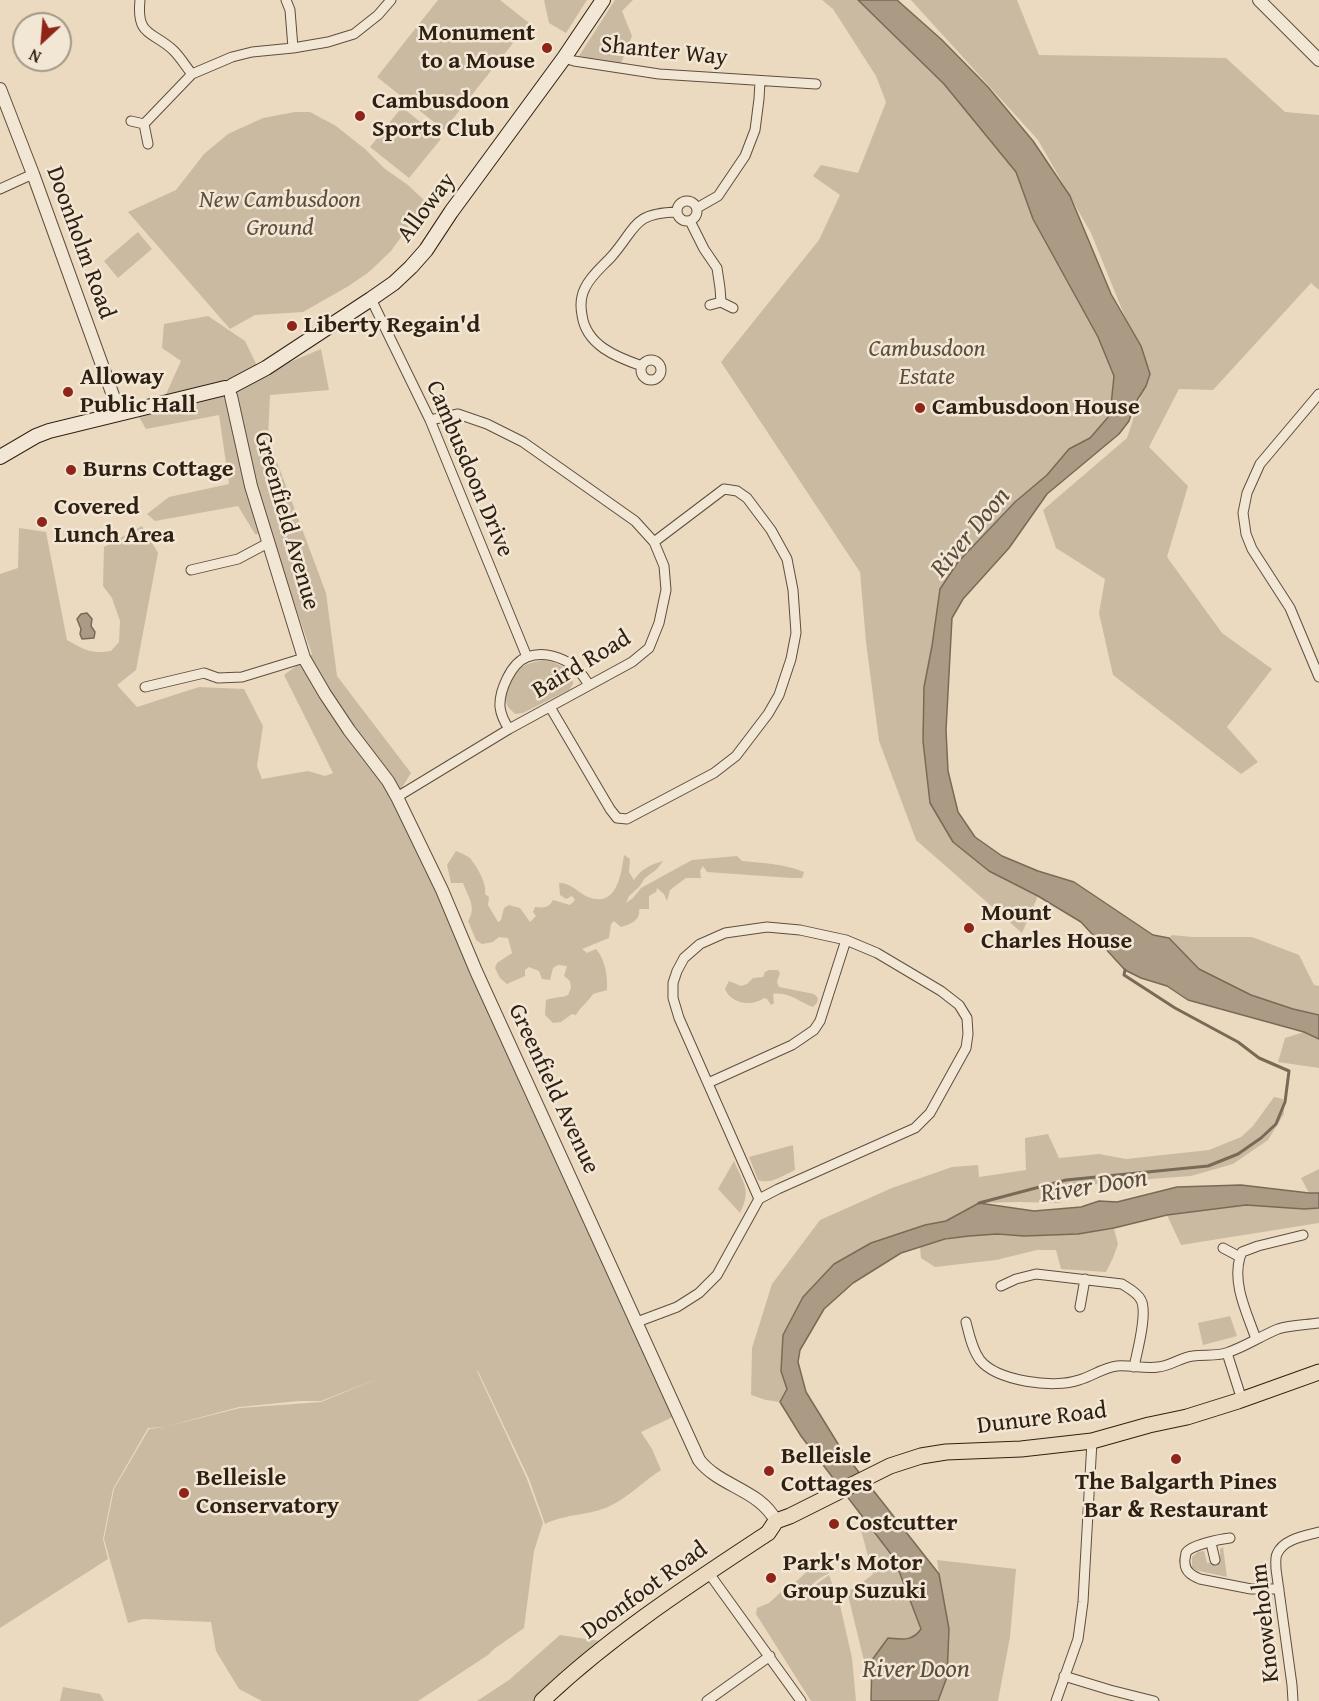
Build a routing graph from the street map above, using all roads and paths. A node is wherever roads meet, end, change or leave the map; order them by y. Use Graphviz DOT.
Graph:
graph roads {
  1 [pos="141,0"];
  2 [pos="286,0"];
  3 [pos="391,0"];
  4 [pos="603,0"];
  5 [pos="1258,0"];
  6 [pos="293,48"];
  7 [pos="564,58"];
  8 [pos="1319,60"];
  9 [pos="192,74"];
  10 [pos="760,81"];
  11 [pos="816,84"];
  12 [pos="0,89"];
  13 [pos="131,122"];
  14 [pos="144,124"];
  15 [pos="148,144"];
  16 [pos="33,174"];
  17 [pos="0,189"];
  18 [pos="697,208"];
  19 [pos="677,212"];
  20 [pos="690,221"];
  21 [pos="371,299"];
  22 [pos="721,302"];
  23 [pos="710,305"];
  24 [pos="733,309"];
  25 [pos="642,366"];
  26 [pos="229,390"];
  27 [pos="1319,394"];
  28 [pos="119,412"];
  29 [pos="429,420"];
  30 [pos="0,457"];
  31 [pos="654,542"];
  32 [pos="268,543"];
  33 [pos="191,570"];
  34 [pos="527,657"];
  35 [pos="304,658"];
  36 [pos="1319,677"];
  37 [pos="590,685"];
  38 [pos="145,687"];
  39 [pos="550,707"];
  40 [pos="509,729"];
  41 [pos="397,797"];
  42 [pos="846,940"];
  43 [pos="708,1083"];
  44 [pos="759,1199"];
  45 [pos="1303,1235"];
  46 [pos="1223,1248"];
  47 [pos="1240,1257"];
  48 [pos="1085,1279"];
  49 [pos="1001,1286"];
  50 [pos="1080,1307"];
  51 [pos="637,1322"];
  52 [pos="966,1322"];
  53 [pos="1319,1323"];
  54 [pos="1256,1339"];
  55 [pos="1227,1353"];
  56 [pos="1134,1367"];
  57 [pos="1319,1372"];
  58 [pos="1242,1400"];
  59 [pos="1092,1441"];
  60 [pos="776,1521"];
  61 [pos="1319,1532"];
  62 [pos="1230,1538"];
  63 [pos="1211,1543"];
  64 [pos="1215,1560"];
  65 [pos="708,1572"];
  66 [pos="1278,1589"];
  67 [pos="770,1656"];
  68 [pos="1064,1676"];
  69 [pos="542,1701"];
  70 [pos="707,1701"];
  71 [pos="801,1701"];
  72 [pos="1056,1701"];
  73 [pos="1154,1701"];
  74 [pos="1293,1701"];
  1 -- 9 [label="street"];
  2 -- 6 [label="street"];
  3 -- 6 [label="street"];
  4 -- 7 [label="main road, Alloway"];
  5 -- 8 [label="street"];
  6 -- 9 [label="street"];
  7 -- 10 [label="street, Shanter Way"];
  7 -- 21 [label="main road, Alloway"];
  9 -- 14 [label="street"];
  10 -- 11 [label="street, Shanter Way"];
  10 -- 18 [label="street, Shanter Way"];
  12 -- 16 [label="street, Doonholm Road"];
  13 -- 14 [label="street"];
  14 -- 15 [label="street"];
  16 -- 17 [label="street"];
  16 -- 28 [label="street, Doonholm Road"];
  18 -- 19 [label="street, Shanter Way"];
  18 -- 20 [label="street, Shanter Way"];
  19 -- 20 [label="street"];
  19 -- 25 [label="street"];
  20 -- 22 [label="street"];
  21 -- 26 [label="main road, Alloway"];
  21 -- 29 [label="street, Cambusdoon Drive"];
  22 -- 23 [label="street"];
  22 -- 24 [label="street"];
  26 -- 28 [label="main road, Alloway"];
  26 -- 32 [label="street, Greenfield Avenue"];
  27 -- 36 [label="street"];
  28 -- 30 [label="main road, Alloway"];
  29 -- 31 [label="street, Baird Road"];
  29 -- 34 [label="street, Cambusdoon Drive"];
  31 -- 37 [label="street, Baird Road"];
  31 -- 39 [label="street"];
  32 -- 33 [label="street"];
  32 -- 35 [label="street, Greenfield Avenue"];
  34 -- 37 [label="street"];
  34 -- 40 [label="street"];
  35 -- 38 [label="street"];
  35 -- 41 [label="street, Greenfield Avenue"];
  37 -- 39 [label="street, Baird Road"];
  39 -- 40 [label="street, Baird Road"];
  40 -- 41 [label="street, Baird Road"];
  41 -- 51 [label="street, Greenfield Avenue"];
  42 -- 43 [label="street"];
  42 -- 43 [label="street"];
  42 -- 44 [label="street"];
  43 -- 44 [label="street"];
  44 -- 51 [label="street"];
  45 -- 47 [label="street"];
  46 -- 47 [label="street"];
  47 -- 54 [label="street"];
  48 -- 49 [label="street"];
  48 -- 50 [label="street"];
  48 -- 56 [label="street"];
  51 -- 60 [label="street, Greenfield Avenue"];
  52 -- 56 [label="street"];
  53 -- 54 [label="street"];
  54 -- 55 [label="street"];
  55 -- 56 [label="street"];
  55 -- 58 [label="street"];
  57 -- 58 [label="main road, Dunure Road"];
  58 -- 59 [label="main road, Dunure Road"];
  59 -- 60 [label="main road, Dunure Road"];
  59 -- 68 [label="street"];
  60 -- 65 [label="main road, Doonfoot Road"];
  61 -- 66 [label="street, Knoweholm"];
  62 -- 63 [label="street"];
  63 -- 64 [label="street"];
  63 -- 66 [label="street"];
  65 -- 67 [label="street"];
  65 -- 69 [label="main road, Doonfoot Road"];
  66 -- 74 [label="street, Knoweholm"];
  67 -- 70 [label="street"];
  67 -- 71 [label="street"];
  68 -- 72 [label="street"];
  68 -- 73 [label="street"];
}
